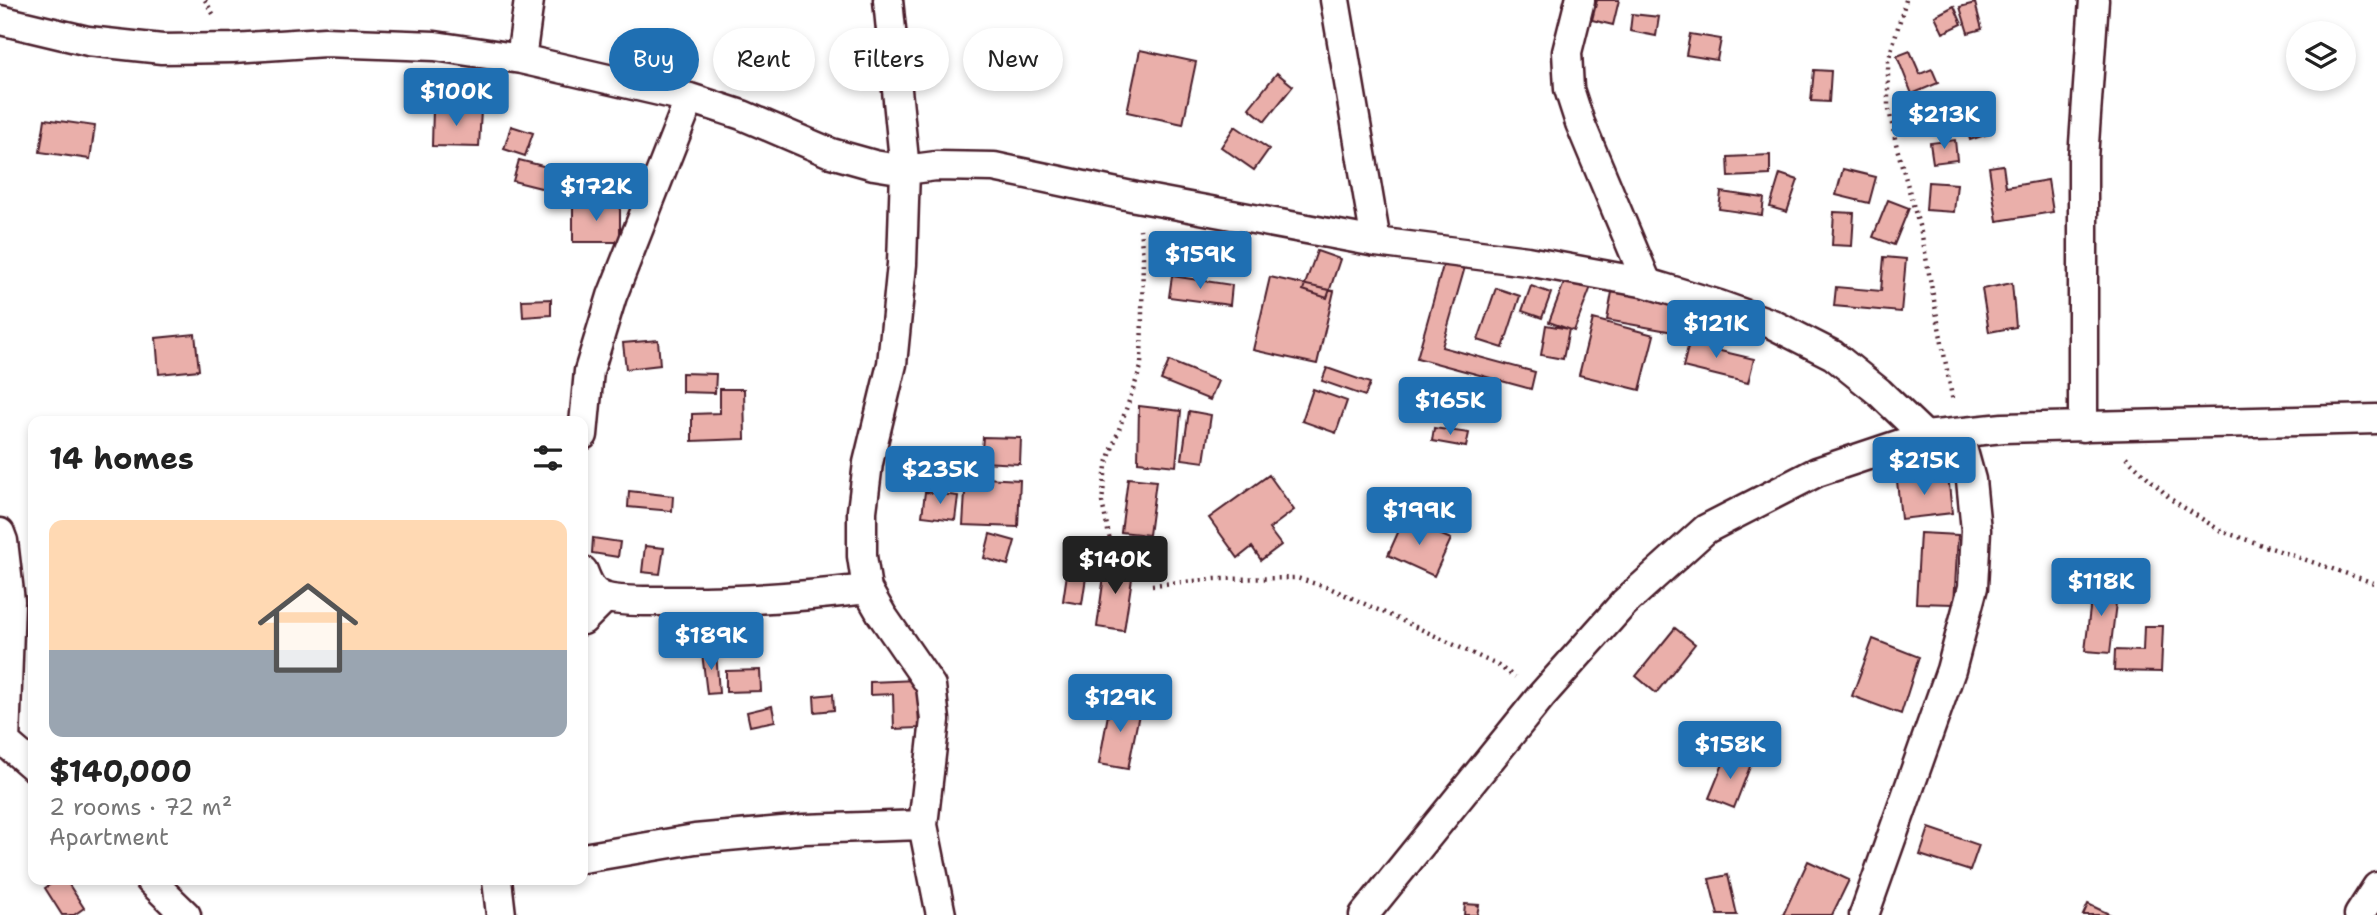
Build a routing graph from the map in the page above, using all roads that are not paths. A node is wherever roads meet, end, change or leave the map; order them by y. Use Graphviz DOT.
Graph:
graph roads {
  1 [pos="529,0"];
  2 [pos="888,0"];
  3 [pos="1335,0"];
  4 [pos="1580,0"];
  5 [pos="2094,0"];
  6 [pos="0,20"];
  7 [pos="521,59"];
  8 [pos="690,99"];
  9 [pos="905,170"];
  10 [pos="1376,242"];
  11 [pos="1647,283"];
  12 [pos="585,416"];
  13 [pos="2377,419"];
  14 [pos="2083,427"];
  15 [pos="1958,433"];
  16 [pos="1925,436"];
  17 [pos="0,533"];
  18 [pos="588,582"];
  19 [pos="867,589"];
  20 [pos="605,597"];
  21 [pos="588,615"];
  22 [pos="3,741"];
  23 [pos="28,762"];
  24 [pos="923,825"];
  25 [pos="588,857"];
  26 [pos="155,885"];
  27 [pos="498,885"];
  28 [pos="2377,887"];
  29 [pos="186,915"];
  30 [pos="501,915"];
  31 [pos="940,915"];
  32 [pos="1364,915"];
  33 [pos="1864,915"];
  34 [pos="2359,915"];
  1 -- 7 [label="street"];
  2 -- 9 [label="street"];
  3 -- 10 [label="street"];
  4 -- 11 [label="street"];
  5 -- 14 [label="street"];
  6 -- 7 [label="street"];
  7 -- 8 [label="street"];
  8 -- 9 [label="street"];
  8 -- 12 [label="street"];
  9 -- 10 [label="street"];
  9 -- 19 [label="street"];
  10 -- 11 [label="street"];
  11 -- 16 [label="street"];
  13 -- 14 [label="street"];
  14 -- 15 [label="street"];
  15 -- 16 [label="street"];
  15 -- 33 [label="street"];
  16 -- 32 [label="street"];
  17 -- 22 [label="street"];
  18 -- 20 [label="street"];
  19 -- 20 [label="street"];
  19 -- 24 [label="street"];
  20 -- 21 [label="street"];
  22 -- 23 [label="street"];
  24 -- 25 [label="street"];
  24 -- 31 [label="street"];
  26 -- 29 [label="street"];
  27 -- 30 [label="street"];
  28 -- 34 [label="street"];
}
